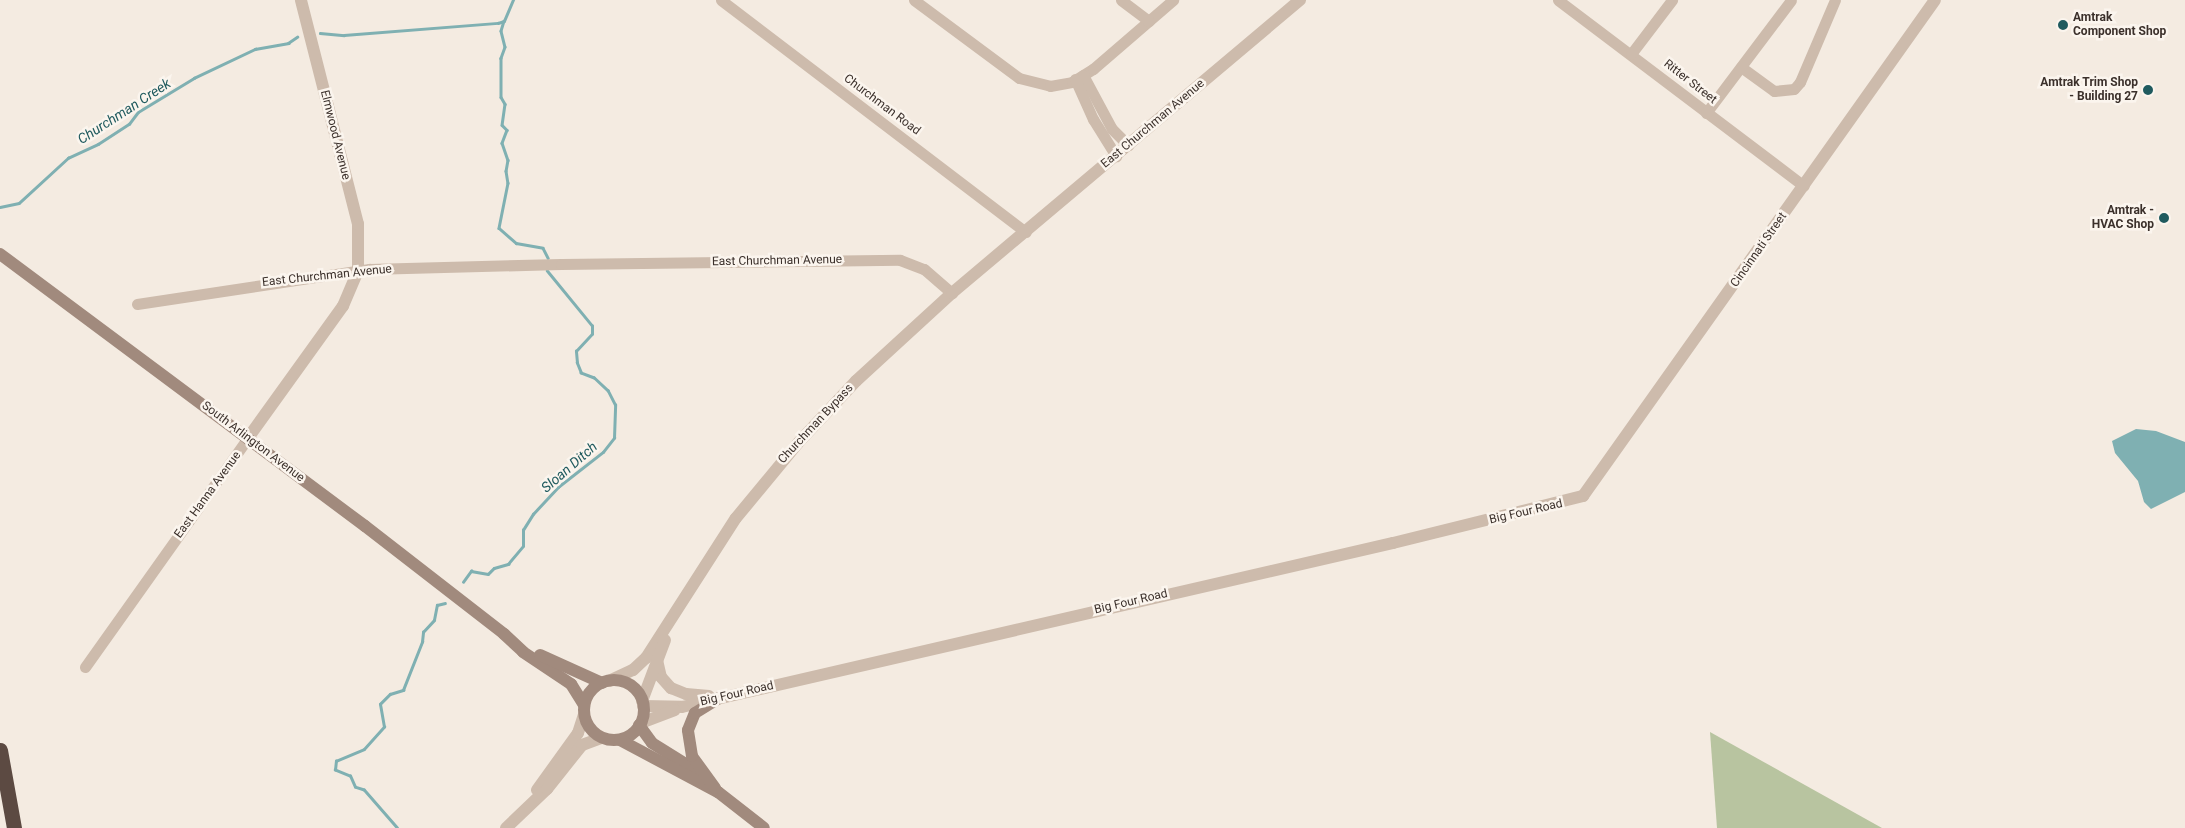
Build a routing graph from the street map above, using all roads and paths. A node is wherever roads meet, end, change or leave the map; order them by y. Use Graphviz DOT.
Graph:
graph roads {
  1 [pos="301,0"];
  2 [pos="721,0"];
  3 [pos="914,0"];
  4 [pos="1121,0"];
  5 [pos="1173,0"];
  6 [pos="1300,0"];
  7 [pos="1558,0"];
  8 [pos="1672,0"];
  9 [pos="1791,0"];
  10 [pos="1835,0"];
  11 [pos="1935,0"];
  12 [pos="1149,21"];
  13 [pos="1631,54"];
  14 [pos="1741,67"];
  15 [pos="1079,77"];
  16 [pos="1706,113"];
  17 [pos="1128,145"];
  18 [pos="1116,156"];
  19 [pos="1804,186"];
  20 [pos="1026,232"];
  21 [pos="0,254"];
  22 [pos="358,270"];
  23 [pos="952,294"];
  24 [pos="137,304"];
  25 [pos="248,438"];
  26 [pos="1580,498"];
  27 [pos="700,570"];
  28 [pos="504,634"];
  29 [pos="657,660"];
  30 [pos="85,667"];
  31 [pos="605,682"];
  32 [pos="721,697"];
  33 [pos="643,704"];
  34 [pos="682,706"];
  35 [pos="584,710"];
  36 [pos="640,724"];
  37 [pos="601,738"];
  38 [pos="620,740"];
  39 [pos="0,750"];
  40 [pos="706,777"];
  41 [pos="718,792"];
  42 [pos="519,814"];
  43 [pos="14,828"];
  44 [pos="506,828"];
  45 [pos="764,828"];
  1 -- 22 [label="street, Elmwood Avenue"];
  2 -- 20 [label="street, Churchman Road"];
  3 -- 15 [label="street"];
  4 -- 12 [label="street"];
  5 -- 12 [label="street"];
  6 -- 17 [label="street, East Churchman Avenue"];
  7 -- 13 [label="street, Ritter Street"];
  8 -- 13 [label="street"];
  9 -- 14 [label="street"];
  10 -- 14 [label="street"];
  11 -- 19 [label="street, Cincinnati Street"];
  12 -- 15 [label="street"];
  13 -- 16 [label="street, Ritter Street"];
  14 -- 16 [label="street"];
  15 -- 17 [label="street"];
  15 -- 18 [label="street"];
  16 -- 19 [label="street, Ritter Street"];
  17 -- 18 [label="street, East Churchman Avenue"];
  18 -- 20 [label="street, East Churchman Avenue"];
  19 -- 26 [label="street, Cincinnati Street"];
  20 -- 23 [label="street, East Churchman Avenue"];
  21 -- 25 [label="main road, South Arlington Avenue"];
  22 -- 23 [label="street, East Churchman Avenue"];
  22 -- 24 [label="street, East Churchman Avenue"];
  22 -- 25 [label="street, East Hanna Avenue"];
  23 -- 27 [label="street, Churchman Bypass"];
  25 -- 28 [label="main road, South Arlington Avenue"];
  25 -- 30 [label="street, East Hanna Avenue"];
  26 -- 32 [label="street, Big Four Road"];
  27 -- 29 [label="street, Churchman Bypass"];
  27 -- 31 [label="street, Churchman Bypass"];
  28 -- 31 [label="main road, South Arlington Avenue"];
  28 -- 35 [label="main road, South Arlington Avenue"];
  29 -- 32 [label="street"];
  29 -- 33 [label="street, Churchman Bypass"];
  31 -- 33 [label="main road"];
  31 -- 35 [label="main road"];
  32 -- 34 [label="street, Big Four Road"];
  32 -- 40 [label="main road"];
  33 -- 34 [label="street, Big Four Road"];
  33 -- 36 [label="main road"];
  34 -- 36 [label="street, Big Four Road"];
  35 -- 37 [label="main road"];
  35 -- 42 [label="street"];
  36 -- 38 [label="main road"];
  36 -- 40 [label="main road"];
  37 -- 38 [label="main road"];
  37 -- 42 [label="street"];
  38 -- 41 [label="main road"];
  39 -- 43 [label="highway"];
  40 -- 41 [label="main road"];
  41 -- 45 [label="main road"];
  42 -- 44 [label="street"];
}
